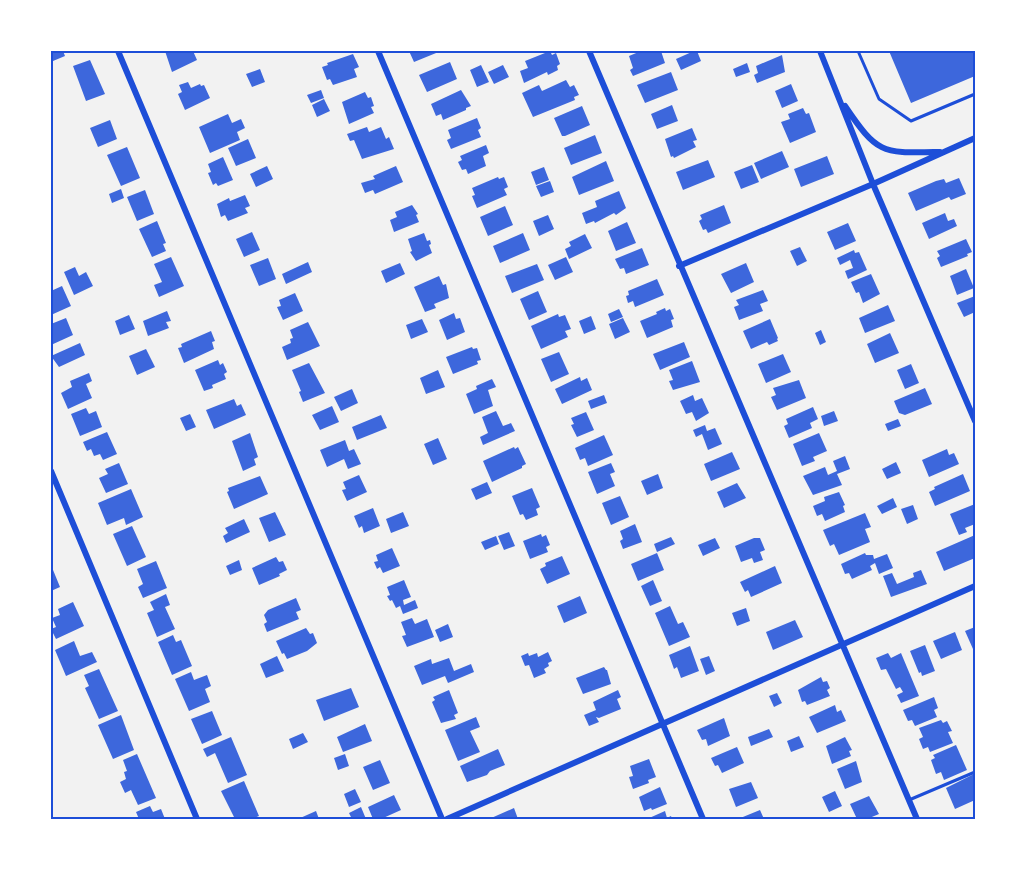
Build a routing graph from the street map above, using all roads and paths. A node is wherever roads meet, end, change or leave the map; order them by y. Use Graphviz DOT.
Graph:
graph roads {
  1 [pos="118,51"];
  2 [pos="378,51"];
  3 [pos="589,51"];
  4 [pos="820,51"];
  5 [pos="858,51"];
  6 [pos="975,94"];
  7 [pos="838,95"];
  8 [pos="975,138"];
  9 [pos="945,152"];
  10 [pos="873,184"];
  11 [pos="679,266"];
  12 [pos="975,421"];
  13 [pos="51,471"];
  14 [pos="975,586"];
  15 [pos="843,644"];
  16 [pos="663,725"];
  17 [pos="975,771"];
  18 [pos="909,800"];
  19 [pos="197,819"];
  20 [pos="442,819"];
  21 [pos="447,819"];
  22 [pos="703,819"];
  23 [pos="916,819"];
  1 -- 20 [label="street"];
  2 -- 16 [label="street"];
  3 -- 11 [label="street"];
  4 -- 7 [label="street"];
  5 -- 6 [label="lane"];
  7 -- 9 [label="street"];
  7 -- 10 [label="street"];
  8 -- 9 [label="street"];
  9 -- 10 [label="street"];
  10 -- 11 [label="street"];
  10 -- 12 [label="street"];
  11 -- 15 [label="street"];
  13 -- 19 [label="street"];
  14 -- 15 [label="street"];
  15 -- 16 [label="street"];
  15 -- 18 [label="street"];
  16 -- 21 [label="street"];
  16 -- 22 [label="street"];
  17 -- 18 [label="lane"];
  18 -- 23 [label="street"];
}
